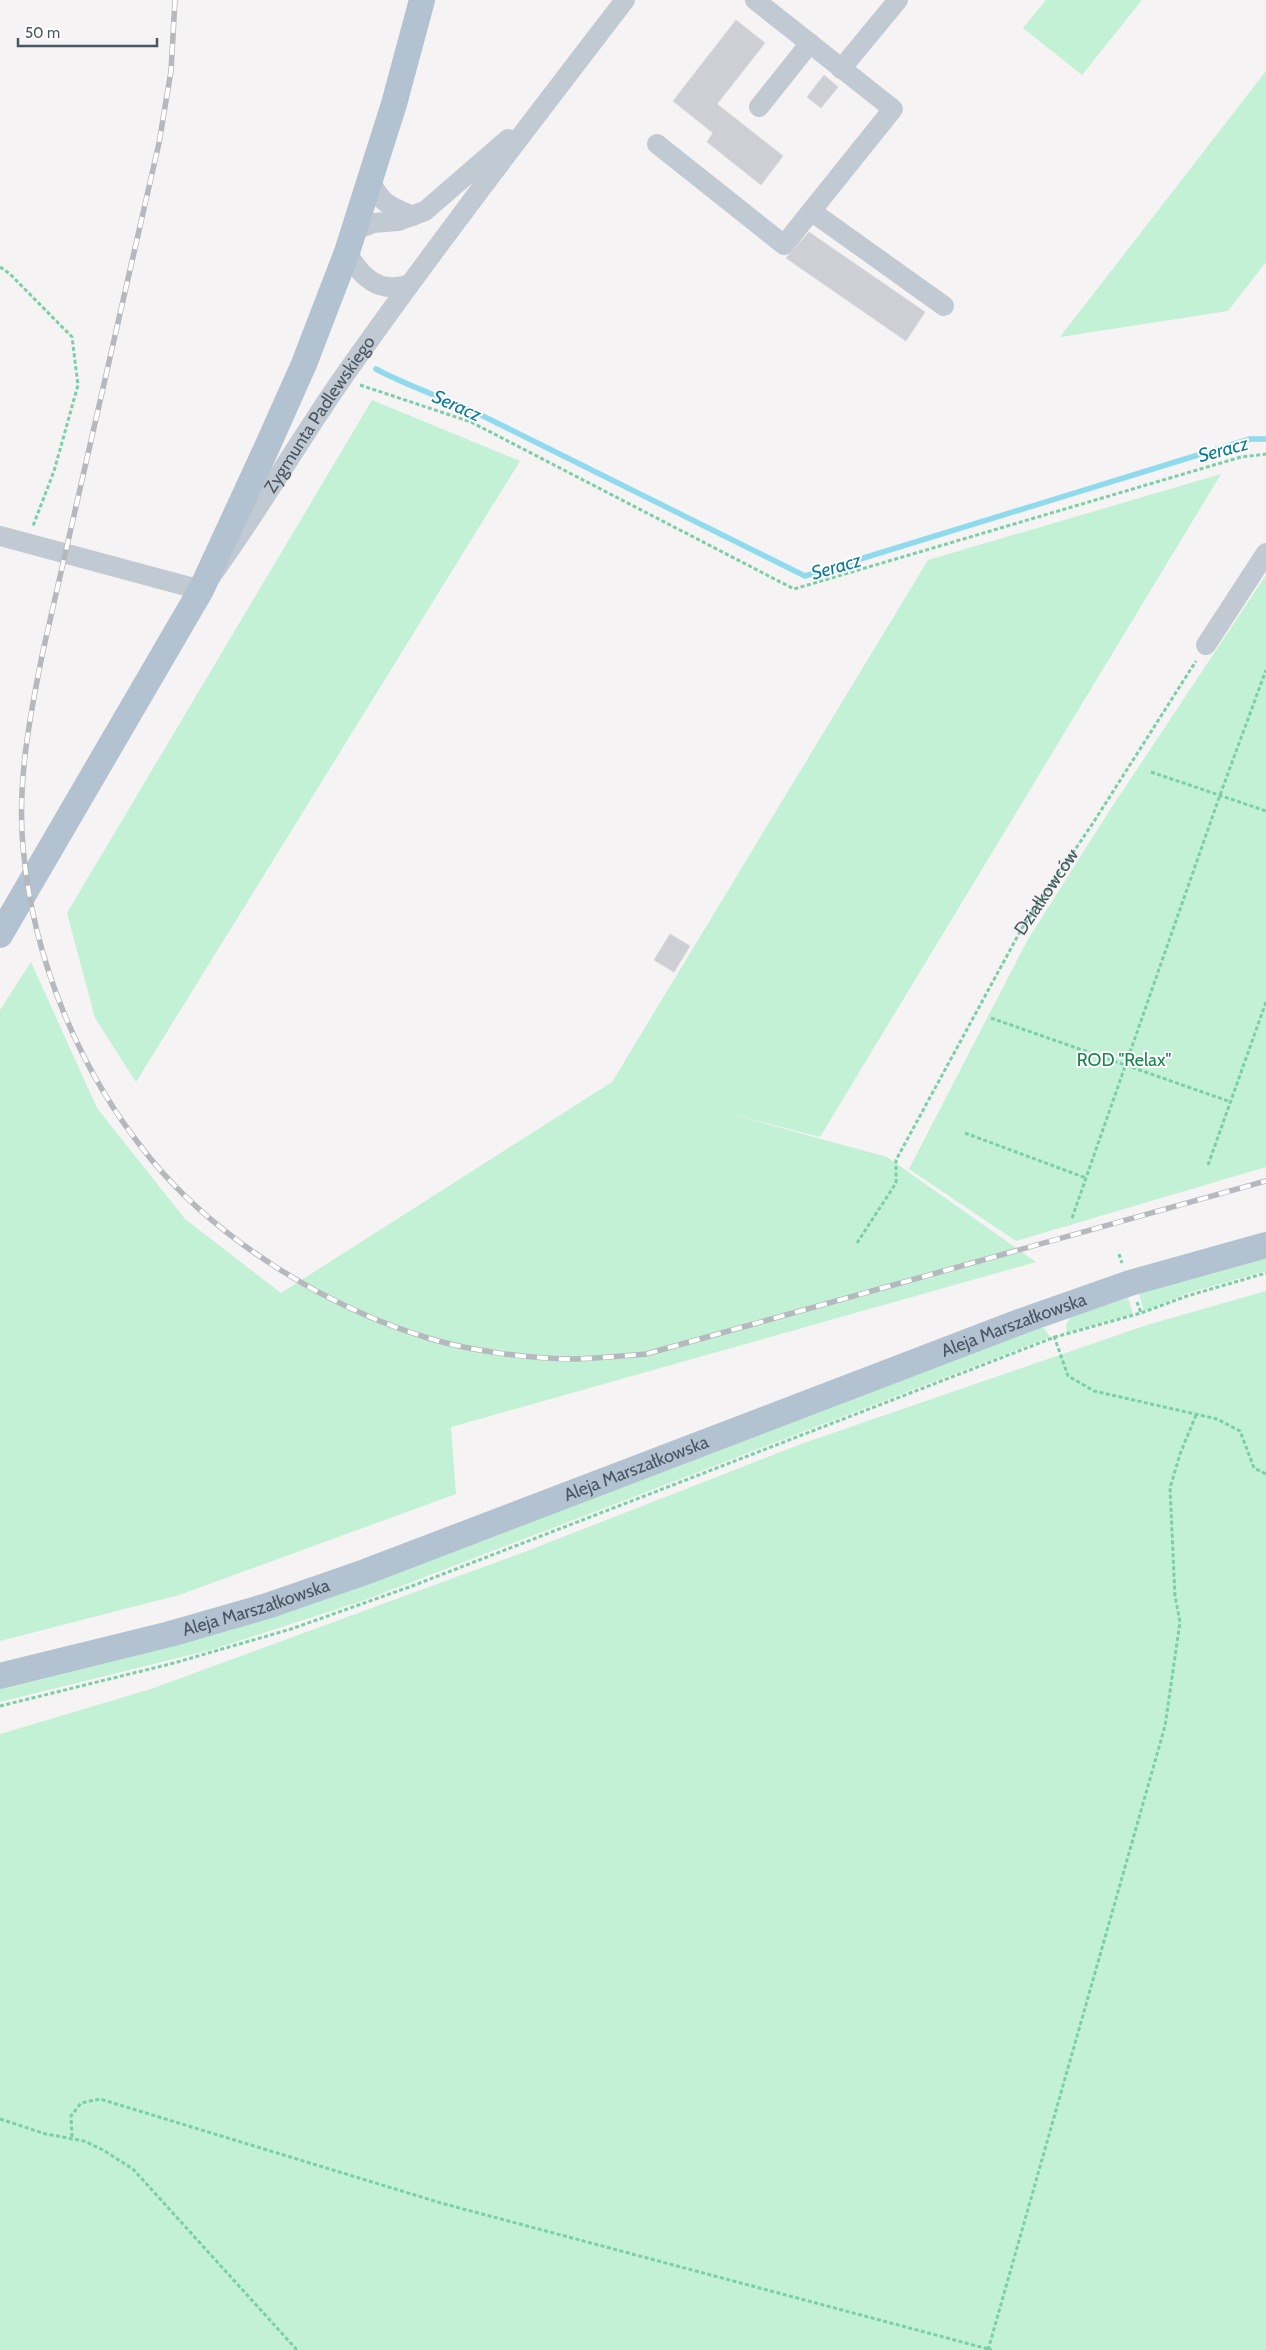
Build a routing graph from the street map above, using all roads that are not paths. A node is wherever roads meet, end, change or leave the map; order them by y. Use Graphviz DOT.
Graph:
graph roads {
  1 [pos="422,0"];
  2 [pos="625,0"];
  3 [pos="755,0"];
  4 [pos="898,0"];
  5 [pos="810,44"];
  6 [pos="842,68"];
  7 [pos="759,107"];
  8 [pos="541,110"];
  9 [pos="657,144"];
  10 [pos="370,178"];
  11 [pos="812,211"];
  12 [pos="413,216"];
  13 [pos="350,241"];
  14 [pos="410,284"];
  15 [pos="944,306"];
  16 [pos="0,536"];
  17 [pos="1266,554"];
  18 [pos="201,590"];
  19 [pos="1206,645"];
  20 [pos="0,935"];
  21 [pos="1266,1245"];
  22 [pos="0,1676"];
  1 -- 10 [label="main road"];
  2 -- 8 [label="street, Zygmunta Padlewskiego"];
  3 -- 5 [label="street"];
  4 -- 6 [label="street"];
  5 -- 6 [label="street"];
  5 -- 7 [label="street"];
  6 -- 11 [label="street"];
  8 -- 12 [label="street, Zygmunta Padlewskiego"];
  8 -- 14 [label="street, Zygmunta Padlewskiego"];
  9 -- 11 [label="street"];
  10 -- 12 [label="street"];
  10 -- 13 [label="main road"];
  11 -- 15 [label="street"];
  12 -- 13 [label="street, Zygmunta Padlewskiego"];
  13 -- 14 [label="street"];
  13 -- 18 [label="main road"];
  14 -- 18 [label="street, Zygmunta Padlewskiego"];
  16 -- 18 [label="street"];
  17 -- 19 [label="street"];
  18 -- 20 [label="main road"];
  21 -- 22 [label="main road, Aleja Marszałkowska"];
}
